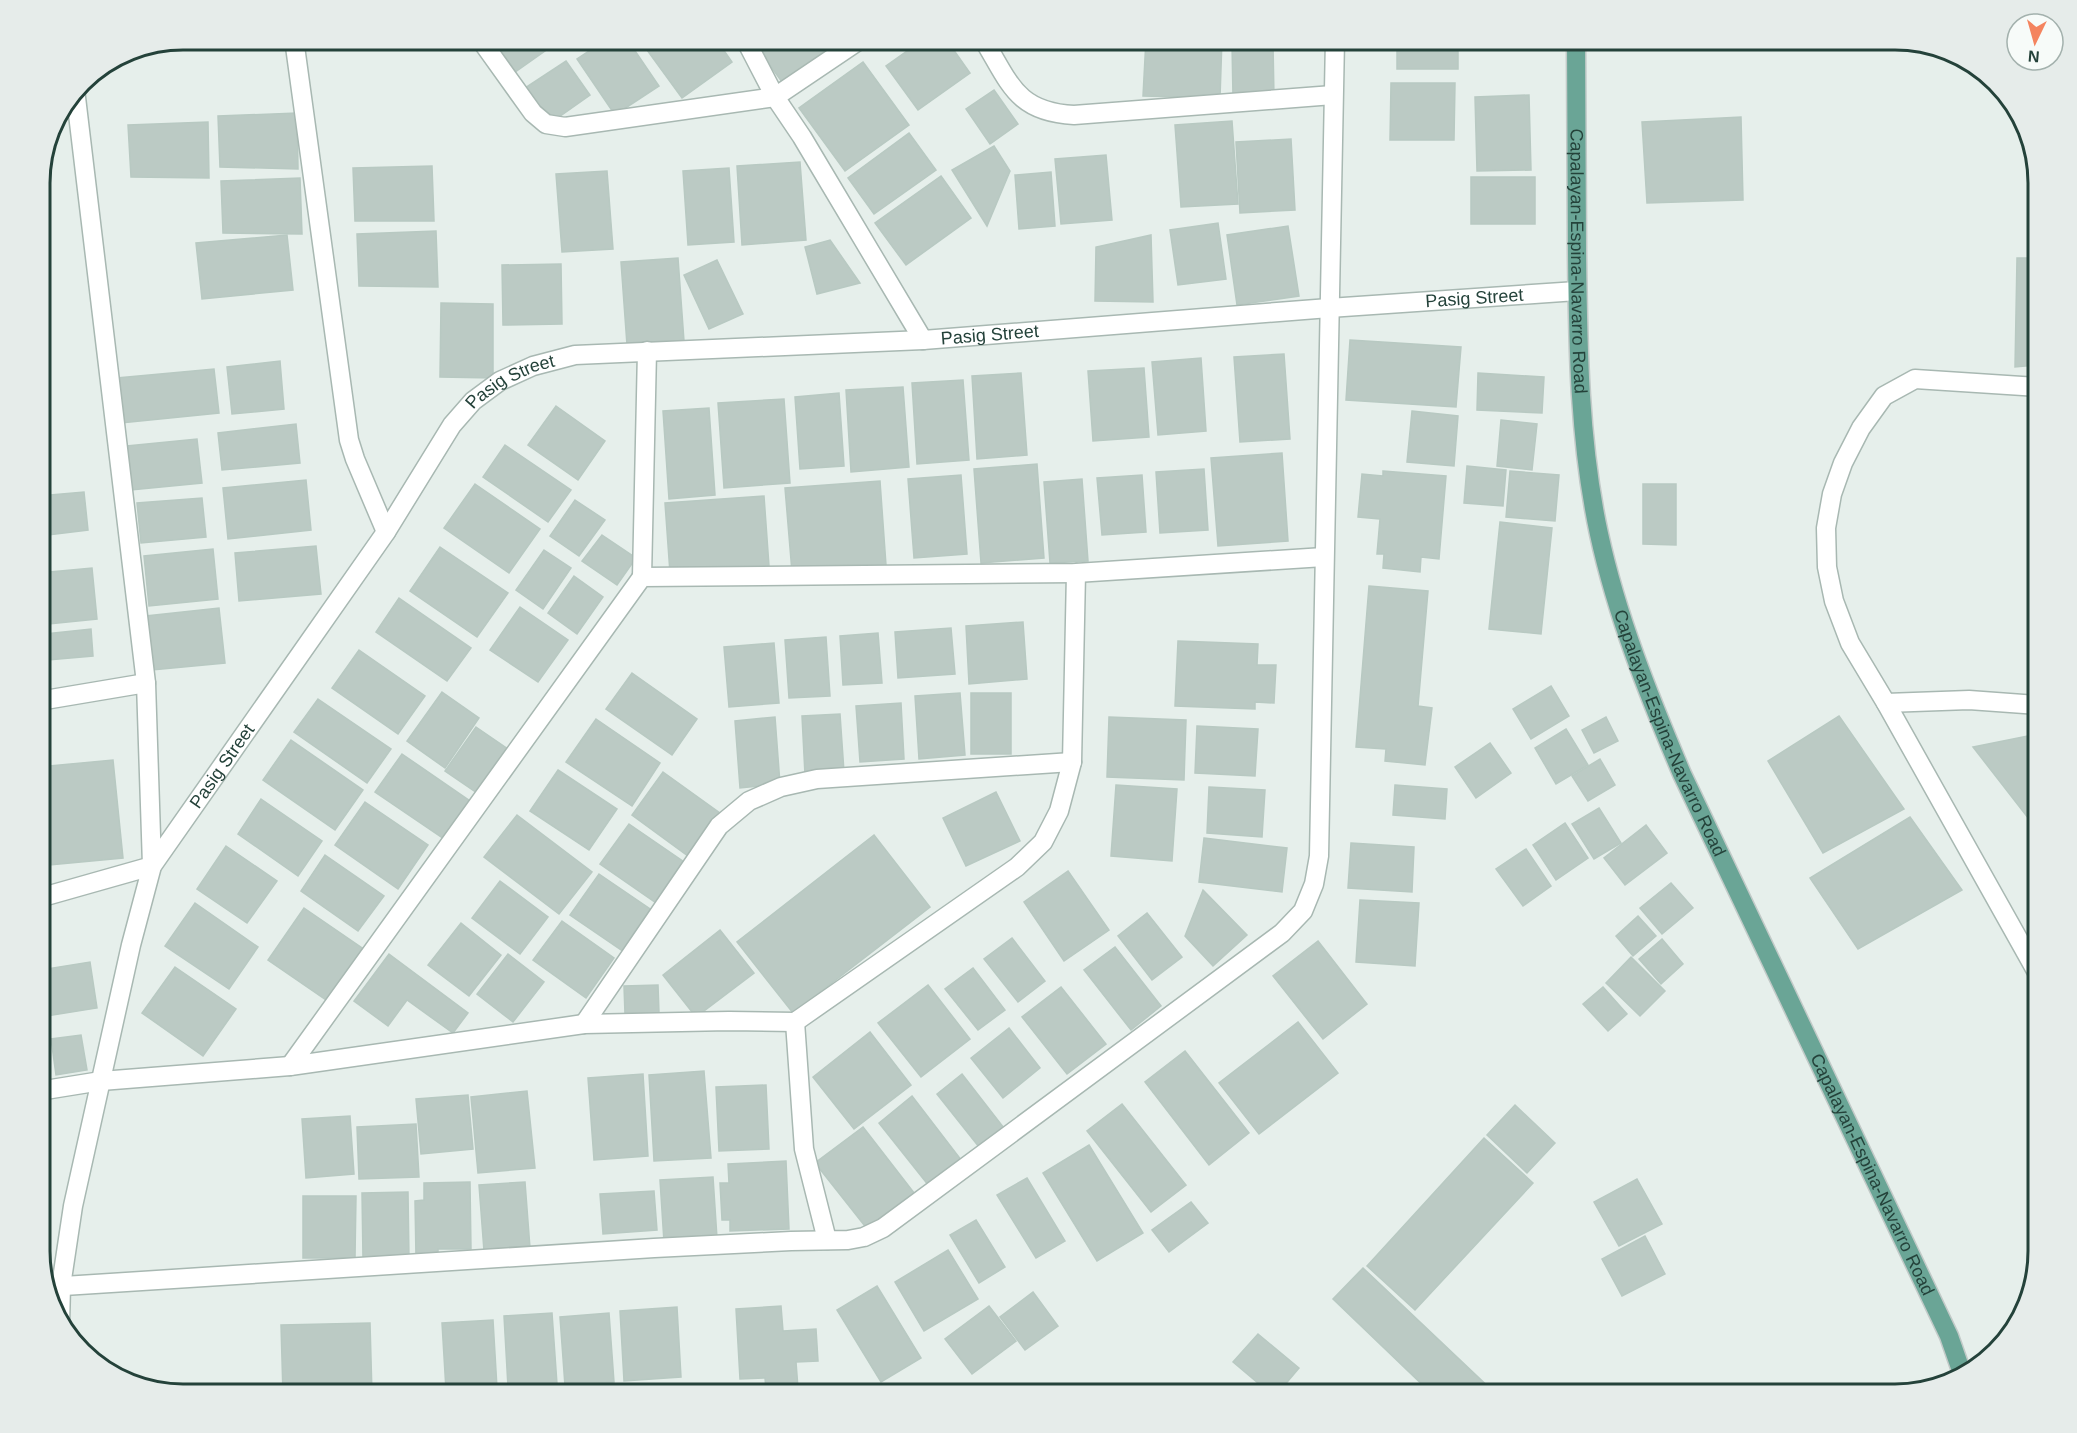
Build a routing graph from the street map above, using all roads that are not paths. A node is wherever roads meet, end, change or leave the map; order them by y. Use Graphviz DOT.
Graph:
graph roads {
  1 [pos="296,50"];
  2 [pos="488,50"];
  3 [pos="751,50"];
  4 [pos="845,50"];
  5 [pos="990,50"];
  6 [pos="1335,50"];
  7 [pos="1576,50"];
  8 [pos="1333,95"];
  9 [pos="775,97"];
  10 [pos="77,103"];
  11 [pos="1577,291"];
  12 [pos="1329,308"];
  13 [pos="923,340"];
  14 [pos="647,351"];
  15 [pos="2028,386"];
  16 [pos="386,532"];
  17 [pos="1324,556"];
  18 [pos="1076,573"];
  19 [pos="642,577"];
  20 [pos="146,683"];
  21 [pos="50,699"];
  22 [pos="1886,703"];
  23 [pos="2028,704"];
  24 [pos="1072,762"];
  25 [pos="152,866"];
  26 [pos="50,895"];
  27 [pos="2028,956"];
  28 [pos="795,1022"];
  29 [pos="584,1024"];
  30 [pos="290,1066"];
  31 [pos="101,1081"];
  32 [pos="50,1089"];
  33 [pos="827,1240"];
  34 [pos="55,1287"];
  35 [pos="1960,1367"];
  1 -- 16 [label="street"];
  2 -- 9 [label="street"];
  3 -- 9 [label="street"];
  4 -- 9 [label="street"];
  5 -- 8 [label="street"];
  6 -- 8 [label="street"];
  7 -- 11 [label="main road, Capalayan-Espina-Navarro Road"];
  8 -- 12 [label="street"];
  9 -- 13 [label="street"];
  10 -- 20 [label="street"];
  11 -- 12 [label="street, Pasig Street"];
  11 -- 35 [label="main road, Capalayan-Espina-Navarro Road"];
  12 -- 13 [label="street, Pasig Street"];
  12 -- 17 [label="street"];
  13 -- 14 [label="street, Pasig Street"];
  14 -- 16 [label="street, Pasig Street"];
  14 -- 19 [label="street"];
  15 -- 22 [label="street"];
  16 -- 25 [label="street, Pasig Street"];
  17 -- 18 [label="street"];
  17 -- 33 [label="street"];
  18 -- 19 [label="street"];
  18 -- 24 [label="street"];
  19 -- 30 [label="street"];
  20 -- 21 [label="street"];
  20 -- 25 [label="street"];
  22 -- 23 [label="street"];
  22 -- 27 [label="street"];
  24 -- 28 [label="street"];
  24 -- 29 [label="street"];
  25 -- 26 [label="street"];
  25 -- 31 [label="street, Pasig Street"];
  28 -- 29 [label="street"];
  28 -- 33 [label="street"];
  29 -- 30 [label="street"];
  30 -- 31 [label="street"];
  31 -- 32 [label="street"];
  31 -- 34 [label="street, Pasig Street"];
  33 -- 34 [label="street"];
}
